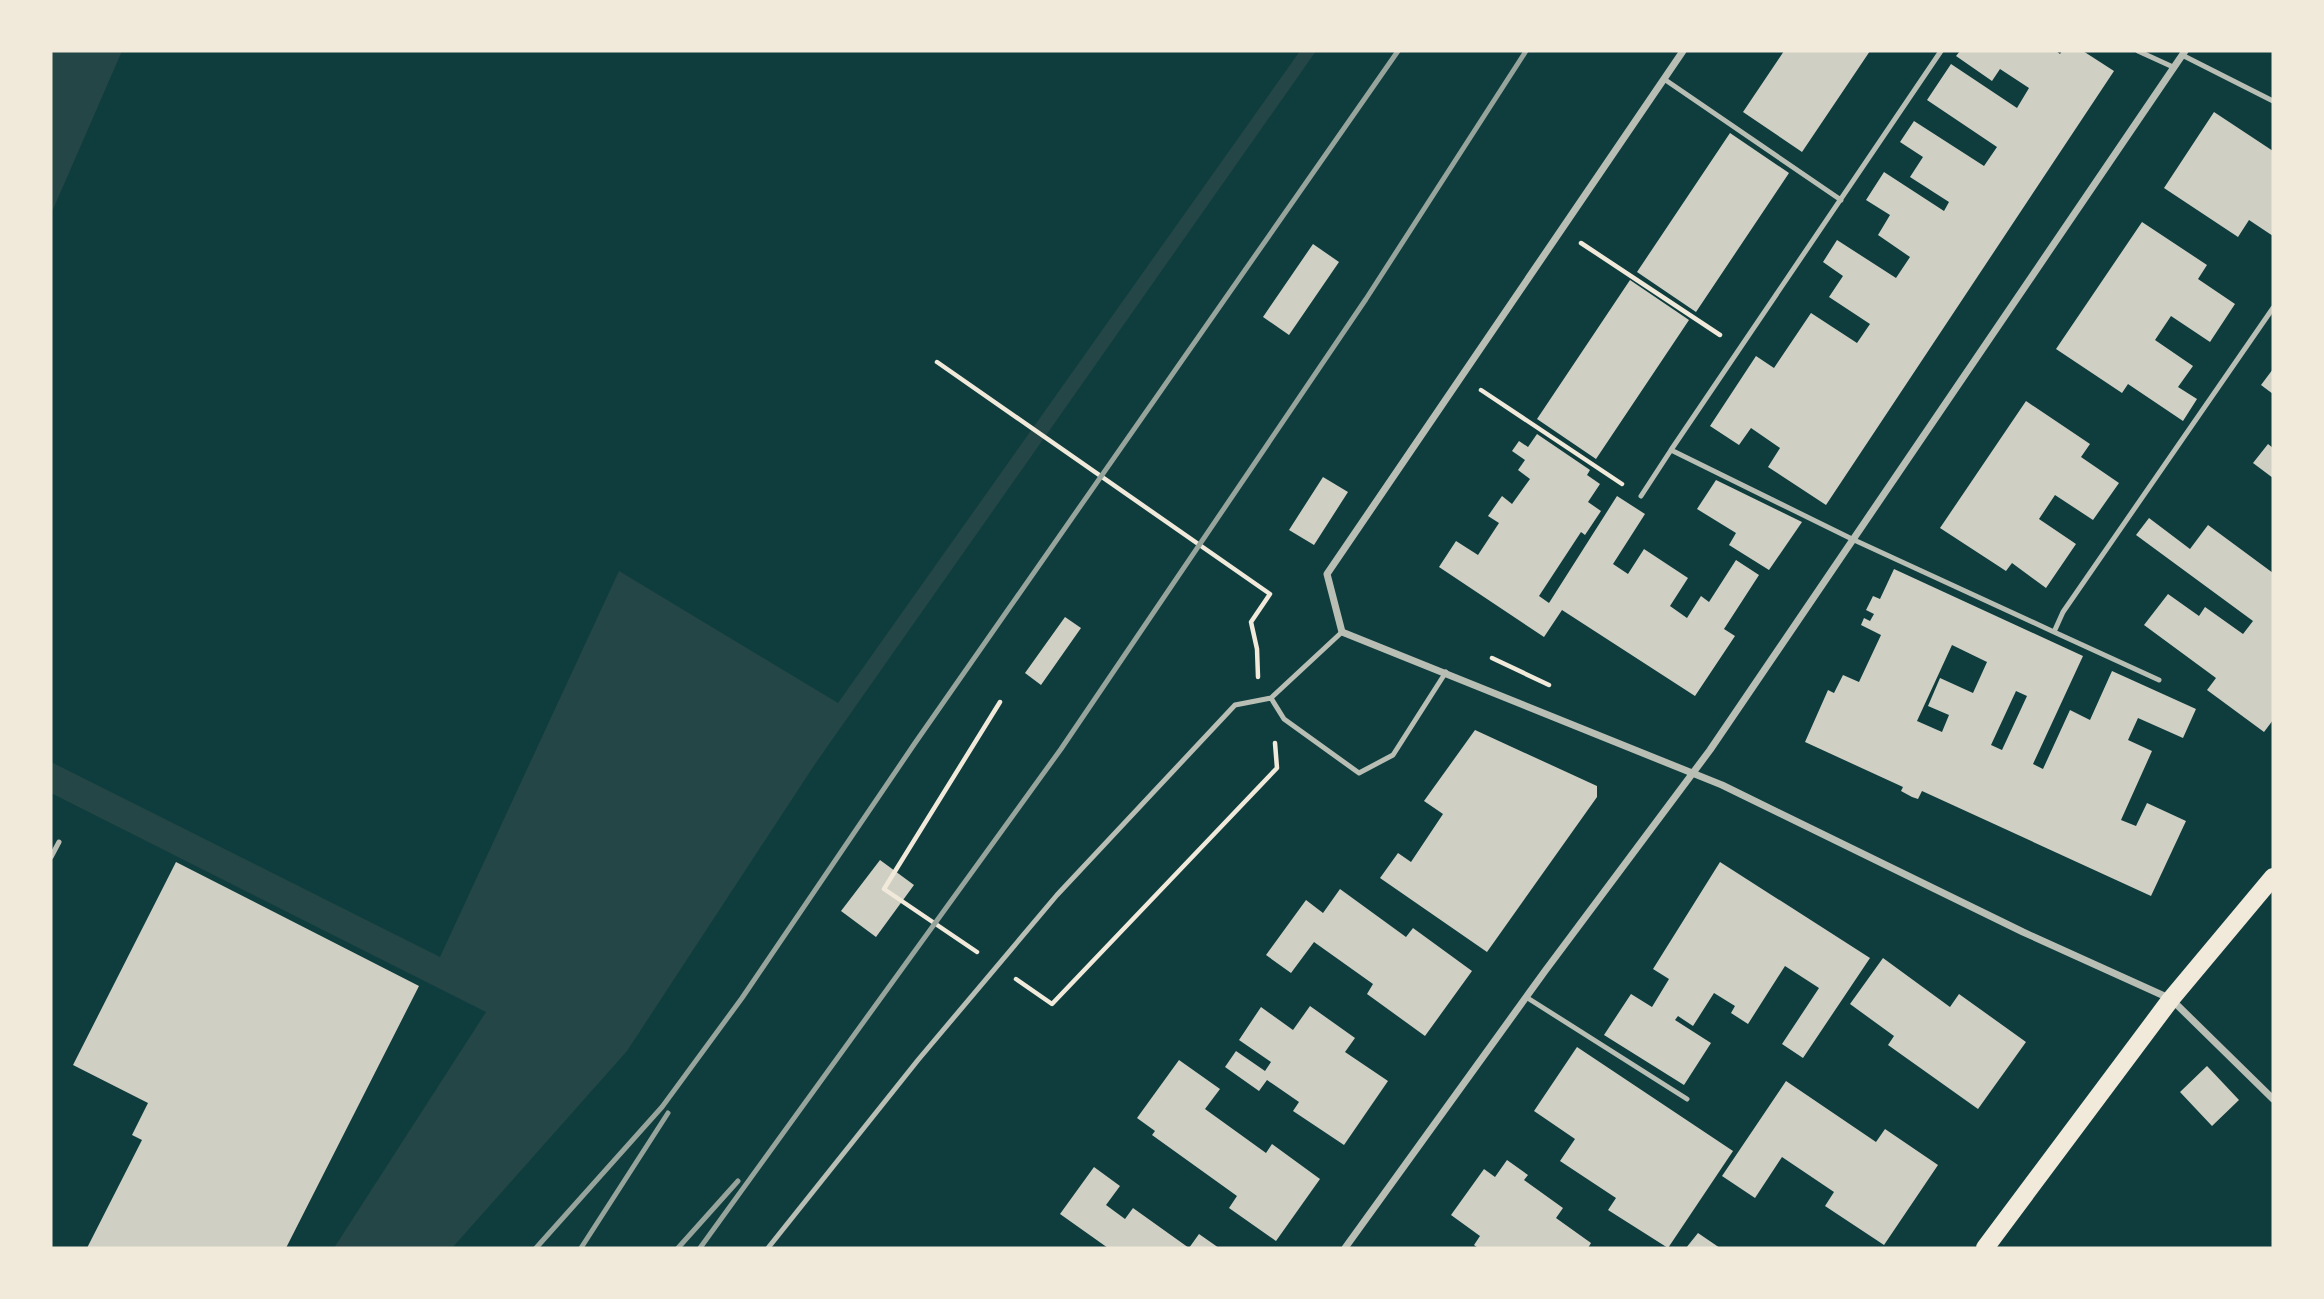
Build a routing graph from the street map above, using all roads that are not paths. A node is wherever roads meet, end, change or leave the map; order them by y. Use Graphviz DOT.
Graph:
graph roads {
  1 [pos="1683,51"];
  2 [pos="1941,51"];
  3 [pos="2138,51"];
  4 [pos="2183,53"];
  5 [pos="2172,67"];
  6 [pos="1664,79"];
  7 [pos="2273,101"];
  8 [pos="1841,200"];
  9 [pos="2273,308"];
  10 [pos="1671,450"];
  11 [pos="1641,496"];
  12 [pos="1852,539"];
  13 [pos="1342,632"];
  14 [pos="2054,632"];
  15 [pos="1446,672"];
  16 [pos="2159,680"];
  17 [pos="1271,698"];
  18 [pos="1692,773"];
  19 [pos="59,842"];
  20 [pos="51,857"];
  21 [pos="2273,877"];
  22 [pos="1526,997"];
  23 [pos="2171,999"];
  24 [pos="2273,1098"];
  25 [pos="1687,1099"];
  26 [pos="768,1248"];
  27 [pos="1345,1248"];
  28 [pos="1985,1248"];
  1 -- 6 [label="street"];
  2 -- 8 [label="lane"];
  3 -- 5 [label="lane"];
  4 -- 5 [label="street"];
  4 -- 7 [label="lane"];
  5 -- 12 [label="street"];
  6 -- 8 [label="lane"];
  6 -- 13 [label="street"];
  8 -- 10 [label="lane"];
  9 -- 14 [label="lane"];
  10 -- 11 [label="lane"];
  10 -- 12 [label="lane"];
  12 -- 14 [label="lane"];
  12 -- 18 [label="street"];
  13 -- 15 [label="street"];
  13 -- 17 [label="lane"];
  14 -- 16 [label="lane"];
  15 -- 17 [label="lane"];
  15 -- 18 [label="street"];
  17 -- 26 [label="lane"];
  18 -- 22 [label="street"];
  18 -- 23 [label="street"];
  19 -- 20 [label="lane"];
  21 -- 23 [label="main road"];
  22 -- 25 [label="lane"];
  22 -- 27 [label="street"];
  23 -- 24 [label="street"];
  23 -- 28 [label="main road"];
}
